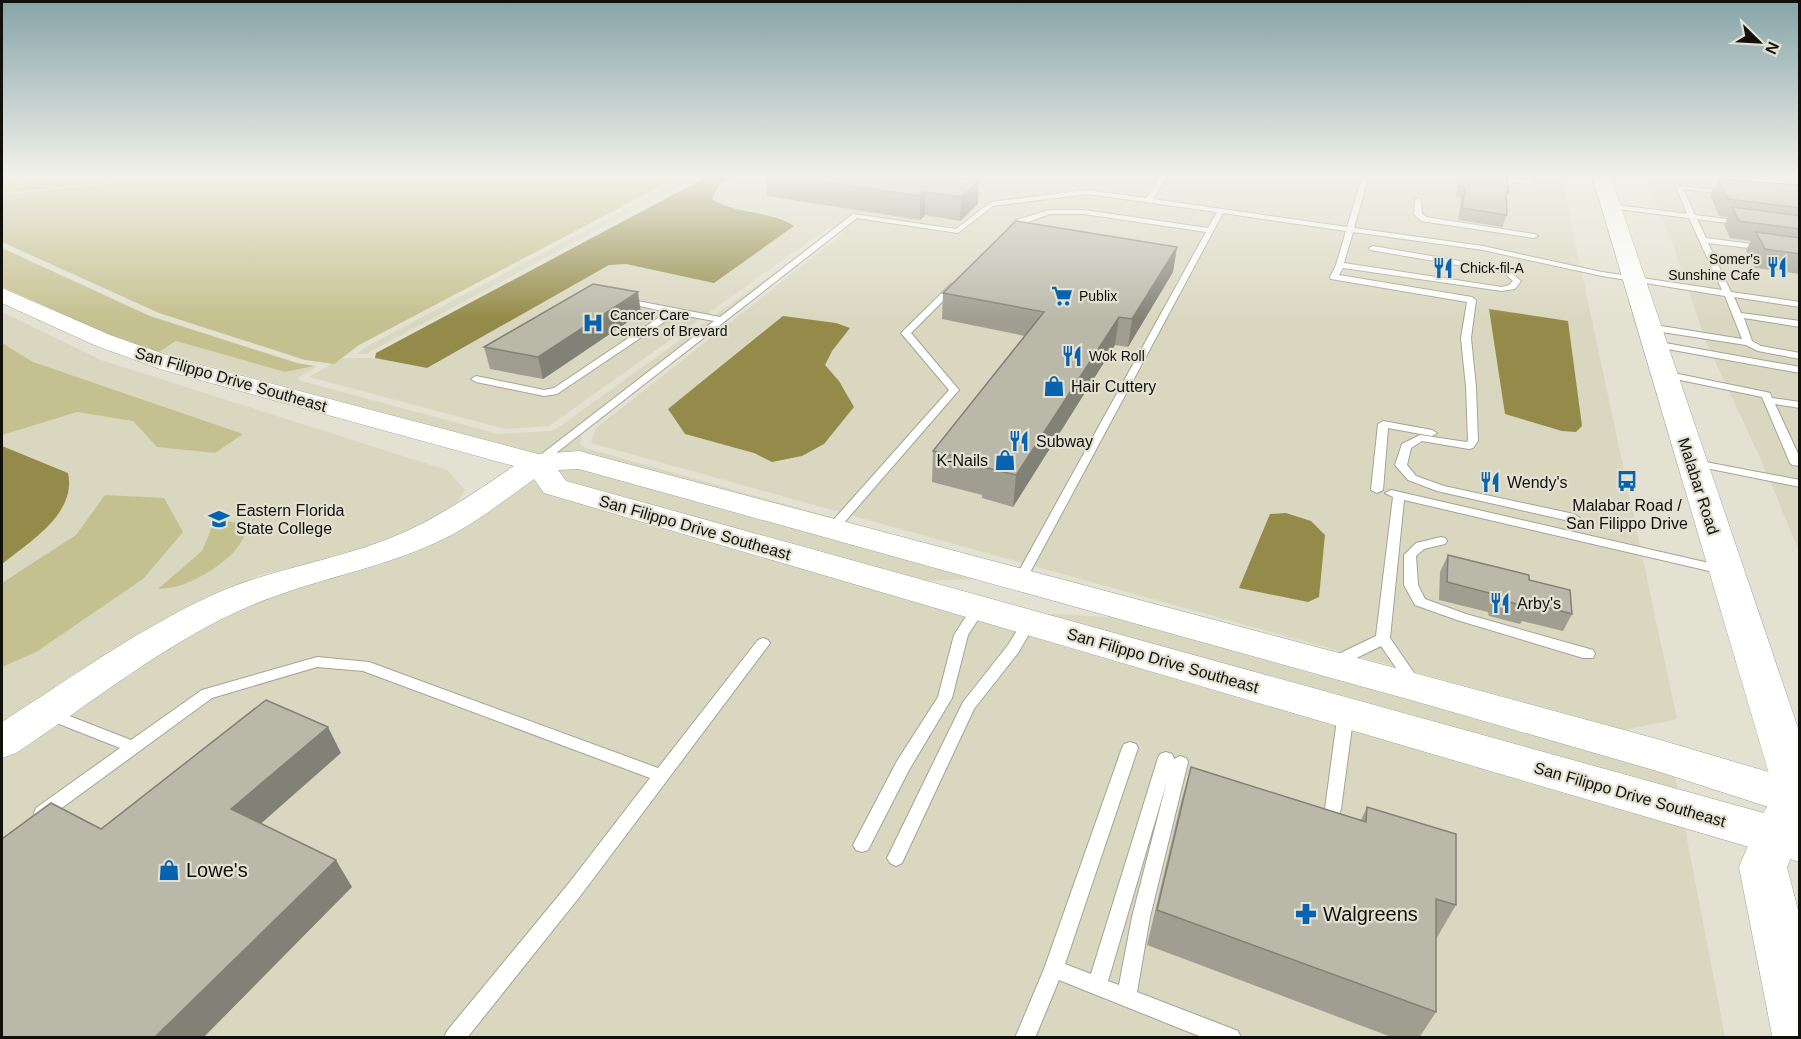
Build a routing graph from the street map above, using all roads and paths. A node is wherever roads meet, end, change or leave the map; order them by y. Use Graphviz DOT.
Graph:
graph roads {
  1 [pos="846,223"];
  2 [pos="907,223"];
  3 [pos="967,223"];
  4 [pos="1018,223"];
  5 [pos="1164,223"];
  6 [pos="1214,223"];
  7 [pos="1311,223"];
  8 [pos="1353,223"];
  9 [pos="1453,223"];
  10 [pos="1615,223"];
  11 [pos="1694,223"];
  12 [pos="1752,223"];
  13 [pos="1756,224"];
  14 [pos="1351,229"];
  15 [pos="1210,230"];
  16 [pos="1534,236"];
  17 [pos="1003,238"];
  18 [pos="1702,240"];
  19 [pos="1373,248"];
  20 [pos="1778,250"];
  21 [pos="1340,265"];
  22 [pos="963,277"];
  23 [pos="1632,278"];
  24 [pos="2,295"];
  25 [pos="1728,295"];
  26 [pos="616,298"];
  27 [pos="1800,305"];
  28 [pos="674,311"];
  29 [pos="1738,315"];
  30 [pos="721,320"];
  31 [pos="1800,324"];
  32 [pos="1652,335"];
  33 [pos="1748,343"];
  34 [pos="1800,356"];
  35 [pos="1800,370"];
  36 [pos="1664,374"];
  37 [pos="476,379"];
  38 [pos="1767,398"];
  39 [pos="1800,405"];
  40 [pos="1473,441"];
  41 [pos="537,463"];
  42 [pos="1692,463"];
  43 [pos="1800,463"];
  44 [pos="1800,484"];
  45 [pos="1377,490"];
  46 [pos="1574,518"];
  47 [pos="832,529"];
  48 [pos="1441,541"];
  49 [pos="1726,570"];
  50 [pos="1020,580"];
  51 [pos="920,591"];
  52 [pos="979,608"];
  53 [pos="1122,608"];
  54 [pos="1029,622"];
  55 [pos="1383,639"];
  56 [pos="763,643"];
  57 [pos="1588,654"];
  58 [pos="1330,664"];
  59 [pos="1418,688"];
  60 [pos="1346,712"];
  61 [pos="45,713"];
  62 [pos="2,742"];
  63 [pos="133,747"];
  64 [pos="1130,748"];
  65 [pos="663,776"];
  66 [pos="1333,809"];
  67 [pos="1794,816"];
  68 [pos="26,825"];
  69 [pos="862,845"];
  70 [pos="896,858"];
  71 [pos="1054,969"];
  72 [pos="1097,986"];
  73 [pos="1126,997"];
  74 [pos="1800,1035"];
  75 [pos="454,1038"];
  76 [pos="1025,1038"];
  77 [pos="1231,1038"];
  1 -- 30 [label="lane"];
  2 -- 3 [label="lane"];
  4 -- 17 [label="lane"];
  5 -- 15 [label="lane"];
  6 -- 15 [label="lane"];
  7 -- 14 [label="lane"];
  8 -- 14 [label="lane"];
  9 -- 16 [label="lane"];
  10 -- 23 [label="main road, Malabar Road"];
  11 -- 18 [label="lane"];
  12 -- 13 [label="lane"];
  14 -- 21 [label="lane"];
  14 -- 23 [label="lane"];
  15 -- 50 [label="lane"];
  18 -- 20 [label="lane"];
  18 -- 25 [label="lane"];
  19 -- 21 [label="lane"];
  21 -- 40 [label="lane"];
  22 -- 47 [label="lane"];
  23 -- 25 [label="lane"];
  23 -- 32 [label="main road, Malabar Road"];
  24 -- 41 [label="street, San Filippo Drive Southeast"];
  25 -- 27 [label="lane"];
  25 -- 29 [label="lane"];
  26 -- 28 [label="lane"];
  28 -- 30 [label="lane"];
  28 -- 37 [label="lane"];
  29 -- 31 [label="lane"];
  29 -- 33 [label="lane"];
  30 -- 41 [label="lane"];
  32 -- 33 [label="lane"];
  32 -- 35 [label="lane"];
  32 -- 36 [label="main road, Malabar Road"];
  33 -- 34 [label="lane"];
  36 -- 38 [label="lane"];
  36 -- 42 [label="main road, Malabar Road"];
  38 -- 39 [label="lane"];
  38 -- 43 [label="lane"];
  40 -- 45 [label="lane"];
  40 -- 46 [label="lane"];
  41 -- 47 [label="street, San Filippo Drive Southeast"];
  41 -- 51 [label="street, San Filippo Drive Southeast"];
  41 -- 61 [label="street"];
  42 -- 44 [label="lane"];
  42 -- 49 [label="main road, Malabar Road"];
  47 -- 50 [label="street, San Filippo Drive Southeast"];
  48 -- 57 [label="lane"];
  49 -- 55 [label="lane"];
  49 -- 67 [label="main road, Malabar Road"];
  50 -- 51 [label="street"];
  50 -- 53 [label="street, San Filippo Drive Southeast"];
  51 -- 52 [label="street, San Filippo Drive Southeast"];
  52 -- 53 [label="street"];
  52 -- 54 [label="street, San Filippo Drive Southeast"];
  52 -- 69 [label="lane"];
  53 -- 58 [label="street, San Filippo Drive Southeast"];
  54 -- 60 [label="street, San Filippo Drive Southeast"];
  54 -- 70 [label="lane"];
  55 -- 58 [label="lane"];
  55 -- 59 [label="lane"];
  56 -- 65 [label="lane"];
  58 -- 59 [label="street, San Filippo Drive Southeast"];
  59 -- 67 [label="street, San Filippo Drive Southeast"];
  60 -- 66 [label="lane"];
  60 -- 67 [label="street, San Filippo Drive Southeast"];
  61 -- 62 [label="street"];
  61 -- 63 [label="lane"];
  63 -- 65 [label="lane"];
  63 -- 68 [label="lane"];
  64 -- 71 [label="lane"];
  65 -- 75 [label="lane"];
  67 -- 74 [label="main road"];
  71 -- 72 [label="lane"];
  71 -- 76 [label="lane"];
  72 -- 73 [label="lane"];
  72 -- 73 [label="lane"];
  73 -- 77 [label="lane"];
}
